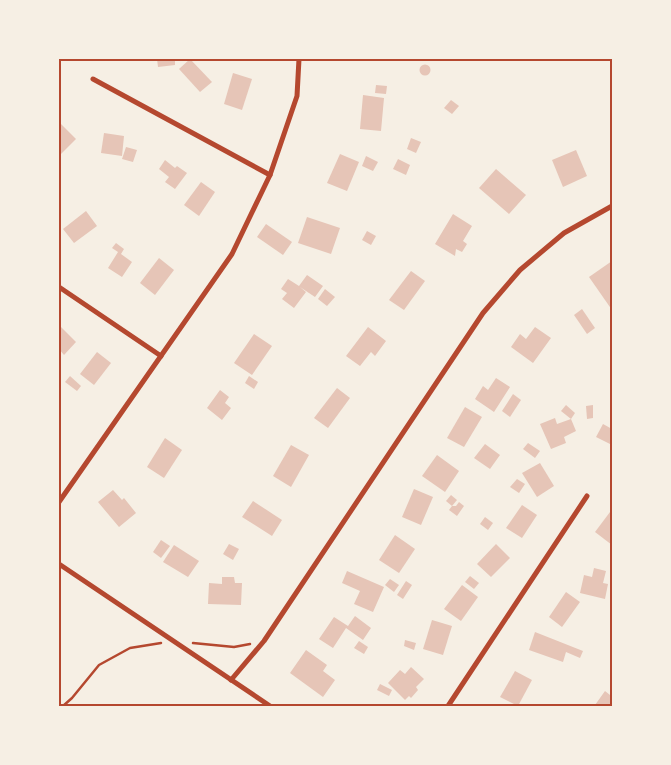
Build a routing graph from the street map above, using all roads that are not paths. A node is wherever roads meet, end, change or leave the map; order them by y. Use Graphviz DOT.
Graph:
graph roads {
  1 [pos="299,59"];
  2 [pos="93,79"];
  3 [pos="270,175"];
  4 [pos="612,206"];
  5 [pos="59,287"];
  6 [pos="161,356"];
  7 [pos="587,496"];
  8 [pos="59,502"];
  9 [pos="59,564"];
  10 [pos="231,680"];
  11 [pos="270,706"];
  12 [pos="448,706"];
  1 -- 3 [label="street"];
  2 -- 3 [label="street"];
  3 -- 6 [label="street"];
  4 -- 10 [label="street"];
  5 -- 6 [label="street"];
  6 -- 8 [label="street"];
  7 -- 12 [label="street"];
  9 -- 10 [label="street"];
  10 -- 11 [label="street"];
}
